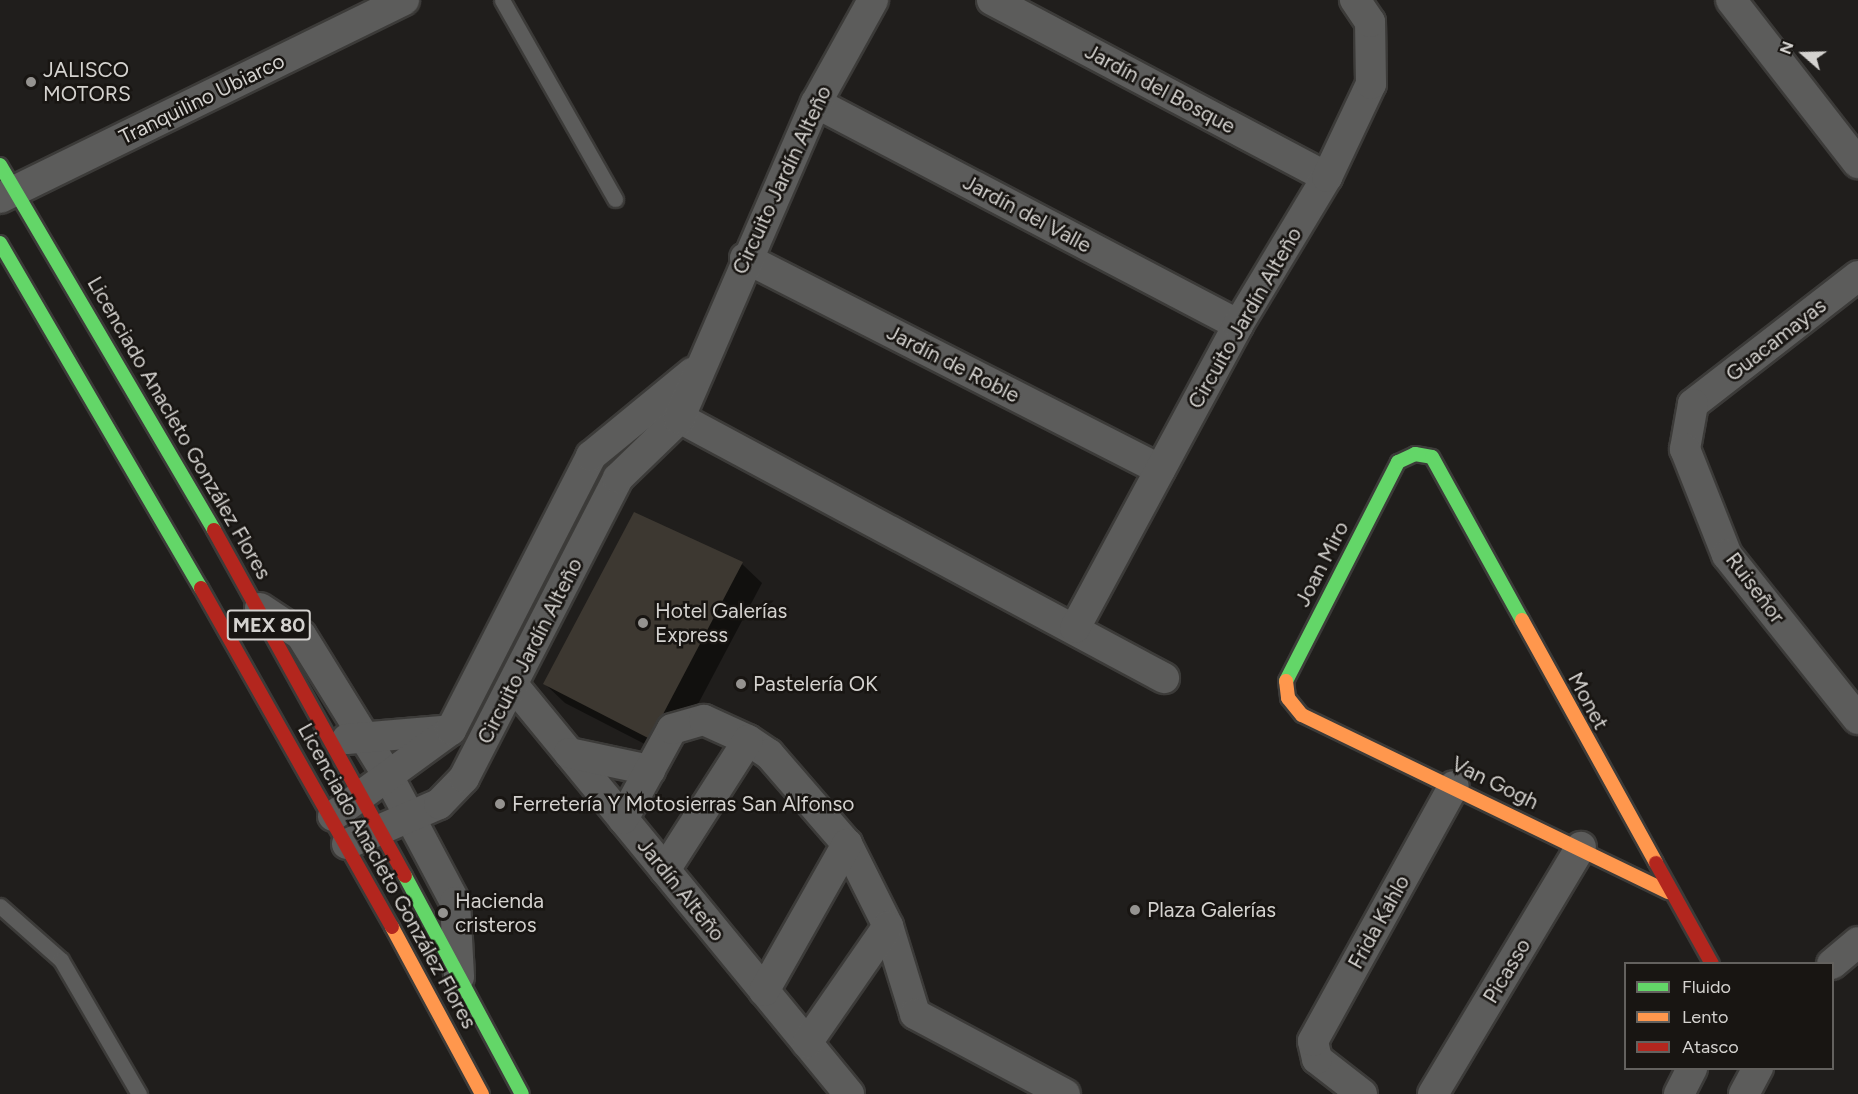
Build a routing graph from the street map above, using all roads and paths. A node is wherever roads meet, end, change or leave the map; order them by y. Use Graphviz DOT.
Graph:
graph roads {
  1 [pos="404,0"];
  2 [pos="502,0"];
  3 [pos="873,0"];
  4 [pos="992,0"];
  5 [pos="1355,0"];
  6 [pos="1731,0"];
  7 [pos="816,103"];
  8 [pos="1858,163"];
  9 [pos="0,165"];
  10 [pos="1327,177"];
  11 [pos="8,194"];
  12 [pos="615,199"];
  13 [pos="0,243"];
  14 [pos="745,258"];
  15 [pos="1858,276"];
  16 [pos="1238,325"];
  17 [pos="1693,404"];
  18 [pos="668,412"];
  19 [pos="591,456"];
  20 [pos="1432,456"];
  21 [pos="1160,469"];
  22 [pos="618,478"];
  23 [pos="260,608"];
  24 [pos="1075,628"];
  25 [pos="1164,678"];
  26 [pos="514,687"];
  27 [pos="1302,715"];
  28 [pos="1858,719"];
  29 [pos="451,730"];
  30 [pos="365,737"];
  31 [pos="748,740"];
  32 [pos="329,742"];
  33 [pos="569,753"];
  34 [pos="650,770"];
  35 [pos="388,776"];
  36 [pos="1454,786"];
  37 [pos="361,798"];
  38 [pos="333,816"];
  39 [pos="408,816"];
  40 [pos="623,819"];
  41 [pos="378,830"];
  42 [pos="347,844"];
  43 [pos="847,844"];
  44 [pos="1581,847"];
  45 [pos="665,870"];
  46 [pos="1668,892"];
  47 [pos="0,906"];
  48 [pos="888,927"];
  49 [pos="1858,942"];
  50 [pos="1711,962"];
  51 [pos="1834,963"];
  52 [pos="459,977"];
  53 [pos="764,991"];
  54 [pos="807,1043"];
  55 [pos="1691,1070"];
  56 [pos="1757,1070"];
  57 [pos="1344,1089"];
  58 [pos="139,1094"];
  59 [pos="482,1094"];
  60 [pos="522,1094"];
  61 [pos="849,1094"];
  62 [pos="1065,1094"];
  63 [pos="1433,1094"];
  64 [pos="1679,1094"];
  65 [pos="1744,1094"];
  1 -- 11 [label="street, Tranquilino Ubiarco"];
  2 -- 12 [label="lane"];
  3 -- 7 [label="street, Circuito Jardín Alteño"];
  4 -- 10 [label="street, Jardín del Bosque"];
  5 -- 10 [label="street, Circuito Jardín Alteño"];
  6 -- 8 [label="street"];
  7 -- 14 [label="street, Circuito Jardín Alteño"];
  7 -- 16 [label="street, Jardín del Valle"];
  9 -- 11 [label="main road, Licenciado Anacleto González Flores / MEX 80"];
  10 -- 16 [label="street, Circuito Jardín Alteño"];
  11 -- 23 [label="main road, Licenciado Anacleto González Flores / MEX 80"];
  13 -- 38 [label="main road, Licenciado Anacleto González Flores / MEX 80"];
  14 -- 18 [label="street, Circuito Jardín Alteño"];
  14 -- 21 [label="street, Jardín de Roble"];
  15 -- 17 [label="street, Guacamayas"];
  16 -- 21 [label="street, Circuito Jardín Alteño"];
  17 -- 28 [label="street, Ruiseñor"];
  18 -- 19 [label="street, Circuito Jardín Alteño"];
  18 -- 22 [label="street, Circuito Jardín Alteño"];
  18 -- 24 [label="street"];
  19 -- 22 [label="street"];
  19 -- 29 [label="street, Circuito Jardín Alteño"];
  20 -- 27 [label="main road, Joan Miro"];
  20 -- 46 [label="main road, Monet"];
  21 -- 24 [label="street, Circuito Jardín Alteño"];
  22 -- 26 [label="street, Circuito Jardín Alteño"];
  23 -- 30 [label="street"];
  23 -- 32 [label="main road, Licenciado Anacleto González Flores / MEX 80"];
  24 -- 25 [label="street"];
  26 -- 33 [label="street, Jardín Alteño"];
  26 -- 39 [label="street, Circuito Jardín Alteño"];
  27 -- 36 [label="main road, Van Gogh"];
  29 -- 30 [label="street"];
  29 -- 35 [label="street, Circuito Jardín Alteño"];
  30 -- 32 [label="street"];
  30 -- 35 [label="street"];
  31 -- 34 [label="street"];
  31 -- 43 [label="street"];
  31 -- 45 [label="street"];
  32 -- 37 [label="main road, Licenciado Anacleto González Flores / MEX 80"];
  33 -- 34 [label="street"];
  33 -- 40 [label="street, Jardín Alteño"];
  34 -- 40 [label="street"];
  35 -- 37 [label="street, Circuito Jardín Alteño"];
  35 -- 39 [label="street"];
  36 -- 44 [label="main road, Van Gogh"];
  36 -- 57 [label="street, Frida Kahlo"];
  37 -- 38 [label="street, Circuito Jardín Alteño"];
  37 -- 41 [label="main road, Licenciado Anacleto González Flores / MEX 80"];
  38 -- 42 [label="main road, Licenciado Anacleto González Flores / MEX 80"];
  39 -- 41 [label="street, Circuito Jardín Alteño"];
  39 -- 52 [label="street"];
  40 -- 45 [label="street, Jardín Alteño"];
  41 -- 42 [label="street, Circuito Jardín Alteño"];
  41 -- 52 [label="main road, Licenciado Anacleto González Flores / MEX 80"];
  42 -- 59 [label="main road, Licenciado Anacleto González Flores / MEX 80"];
  43 -- 48 [label="street"];
  43 -- 53 [label="street"];
  44 -- 46 [label="main road, Van Gogh"];
  44 -- 63 [label="street, Picasso"];
  45 -- 53 [label="street, Jardín Alteño"];
  46 -- 50 [label="main road, Monet"];
  47 -- 58 [label="lane"];
  48 -- 54 [label="street"];
  48 -- 62 [label="street"];
  49 -- 51 [label="street"];
  52 -- 60 [label="main road, Licenciado Anacleto González Flores / MEX 80"];
  53 -- 54 [label="street, Jardín Alteño"];
  54 -- 61 [label="street, Jardín Alteño"];
  55 -- 64 [label="street"];
  56 -- 65 [label="street"];
}
